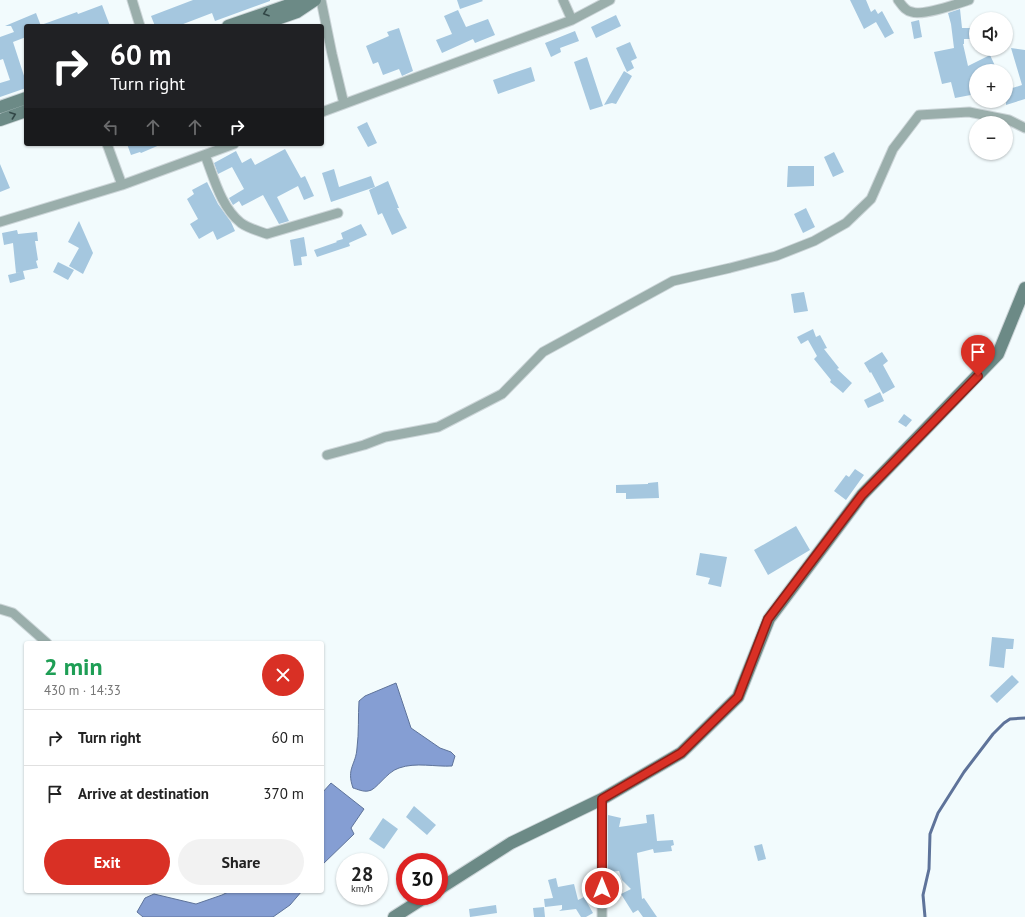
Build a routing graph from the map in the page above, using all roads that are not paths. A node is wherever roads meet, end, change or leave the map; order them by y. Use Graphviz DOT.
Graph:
graph roads {
  1 [pos="132,0"];
  2 [pos="303,0"];
  3 [pos="315,0"];
  4 [pos="321,0"];
  5 [pos="563,0"];
  6 [pos="610,0"];
  7 [pos="898,0"];
  8 [pos="969,0"];
  9 [pos="572,20"];
  10 [pos="139,24"];
  11 [pos="234,24"];
  12 [pos="263,24"];
  13 [pos="24,99"];
  14 [pos="344,104"];
  15 [pos="0,107"];
  16 [pos="324,111"];
  17 [pos="24,112"];
  18 [pos="0,120"];
  19 [pos="1025,128"];
  20 [pos="108,146"];
  21 [pos="229,146"];
  22 [pos="205,155"];
  23 [pos="122,185"];
  24 [pos="338,213"];
  25 [pos="0,222"];
  26 [pos="1025,288"];
  27 [pos="327,455"];
  28 [pos="0,609"];
  29 [pos="45,641"];
  30 [pos="602,799"];
  31 [pos="448,883"];
  32 [pos="413,905"];
  33 [pos="394,917"];
  34 [pos="602,917"];
  1 -- 10 [label="street"];
  2 -- 11 [label="main road, one-way"];
  3 -- 12 [label="main road"];
  4 -- 14 [label="street"];
  5 -- 9 [label="street"];
  6 -- 9 [label="street"];
  7 -- 8 [label="street"];
  9 -- 14 [label="street"];
  13 -- 15 [label="main road"];
  14 -- 16 [label="street"];
  18 -- 17 [label="main road, one-way"];
  19 -- 27 [label="street"];
  20 -- 23 [label="street"];
  21 -- 22 [label="street"];
  22 -- 23 [label="street"];
  22 -- 24 [label="street"];
  23 -- 25 [label="street"];
  26 -- 30 [label="main road"];
  28 -- 29 [label="street"];
  30 -- 31 [label="main road"];
  30 -- 34 [label="street"];
  32 -- 33 [label="main road"];
}
